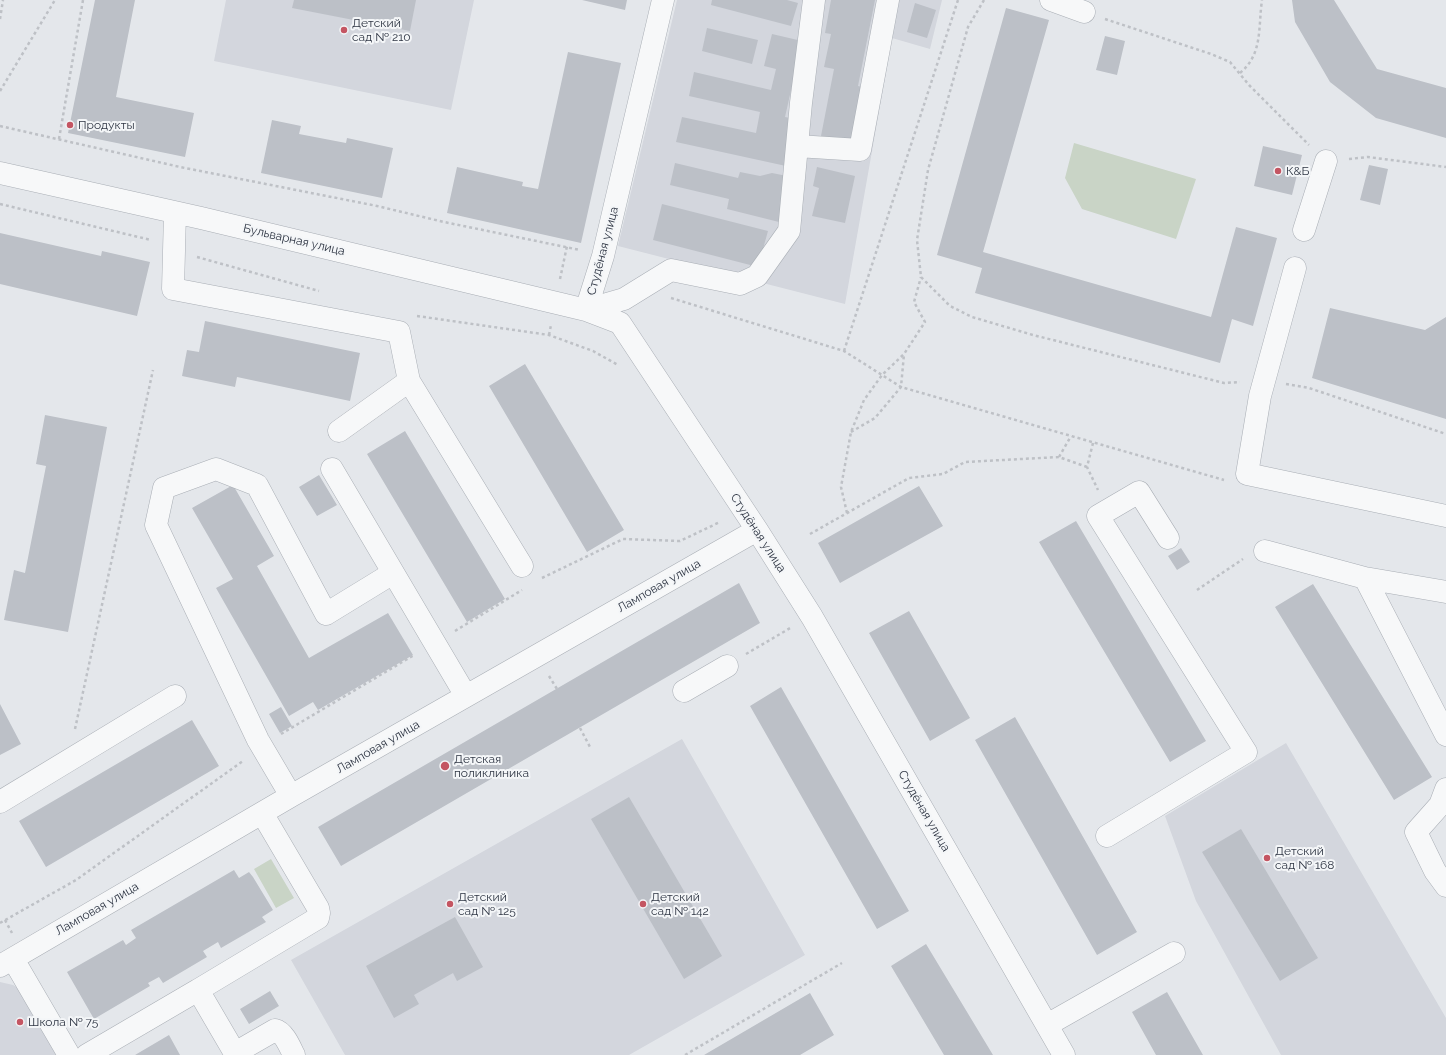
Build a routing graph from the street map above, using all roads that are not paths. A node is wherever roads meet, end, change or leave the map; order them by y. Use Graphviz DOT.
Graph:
graph roads {
  1 [pos="663,0"];
  2 [pos="814,0"];
  3 [pos="888,0"];
  4 [pos="1051,0"];
  5 [pos="1084,12"];
  6 [pos="797,146"];
  7 [pos="1326,161"];
  8 [pos="0,174"];
  9 [pos="175,213"];
  10 [pos="1304,230"];
  11 [pos="1295,268"];
  12 [pos="586,310"];
  13 [pos="409,381"];
  14 [pos="339,431"];
  15 [pos="332,469"];
  16 [pos="1446,516"];
  17 [pos="757,530"];
  18 [pos="1168,538"];
  19 [pos="1255,554"];
  20 [pos="522,566"];
  21 [pos="393,573"];
  22 [pos="1365,578"];
  23 [pos="1446,592"];
  24 [pos="727,666"];
  25 [pos="684,691"];
  26 [pos="175,696"];
  27 [pos="466,696"];
  28 [pos="1446,735"];
  29 [pos="1446,789"];
  30 [pos="291,796"];
  31 [pos="0,802"];
  32 [pos="262,813"];
  33 [pos="1107,836"];
  34 [pos="1446,886"];
  35 [pos="1174,953"];
  36 [pos="6,963"];
  37 [pos="198,990"];
  38 [pos="1047,1025"];
  39 [pos="236,1054"];
  40 [pos="68,1055"];
  41 [pos="87,1055"];
  42 [pos="294,1055"];
  43 [pos="1064,1055"];
  1 -- 12 [label="street, Студёная улица"];
  2 -- 6 [label="street"];
  3 -- 6 [label="street"];
  4 -- 5 [label="street"];
  6 -- 12 [label="street"];
  7 -- 10 [label="street"];
  8 -- 9 [label="street, Бульварная улица"];
  9 -- 12 [label="street, Бульварная улица"];
  9 -- 13 [label="street"];
  11 -- 16 [label="street"];
  12 -- 17 [label="street, Студёная улица"];
  13 -- 14 [label="street"];
  13 -- 20 [label="street"];
  15 -- 21 [label="street"];
  17 -- 27 [label="street, Ламповая улица"];
  17 -- 38 [label="street, Студёная улица"];
  18 -- 33 [label="street"];
  19 -- 22 [label="street"];
  21 -- 27 [label="street"];
  21 -- 30 [label="street"];
  22 -- 23 [label="street"];
  22 -- 28 [label="street"];
  24 -- 25 [label="street"];
  26 -- 31 [label="street"];
  27 -- 30 [label="street, Ламповая улица"];
  29 -- 34 [label="street"];
  30 -- 32 [label="street, Ламповая улица"];
  32 -- 36 [label="street, Ламповая улица"];
  32 -- 37 [label="street"];
  35 -- 38 [label="street"];
  36 -- 40 [label="street"];
  37 -- 39 [label="street"];
  37 -- 41 [label="street"];
  38 -- 43 [label="street, Студёная улица"];
  39 -- 42 [label="street"];
}
